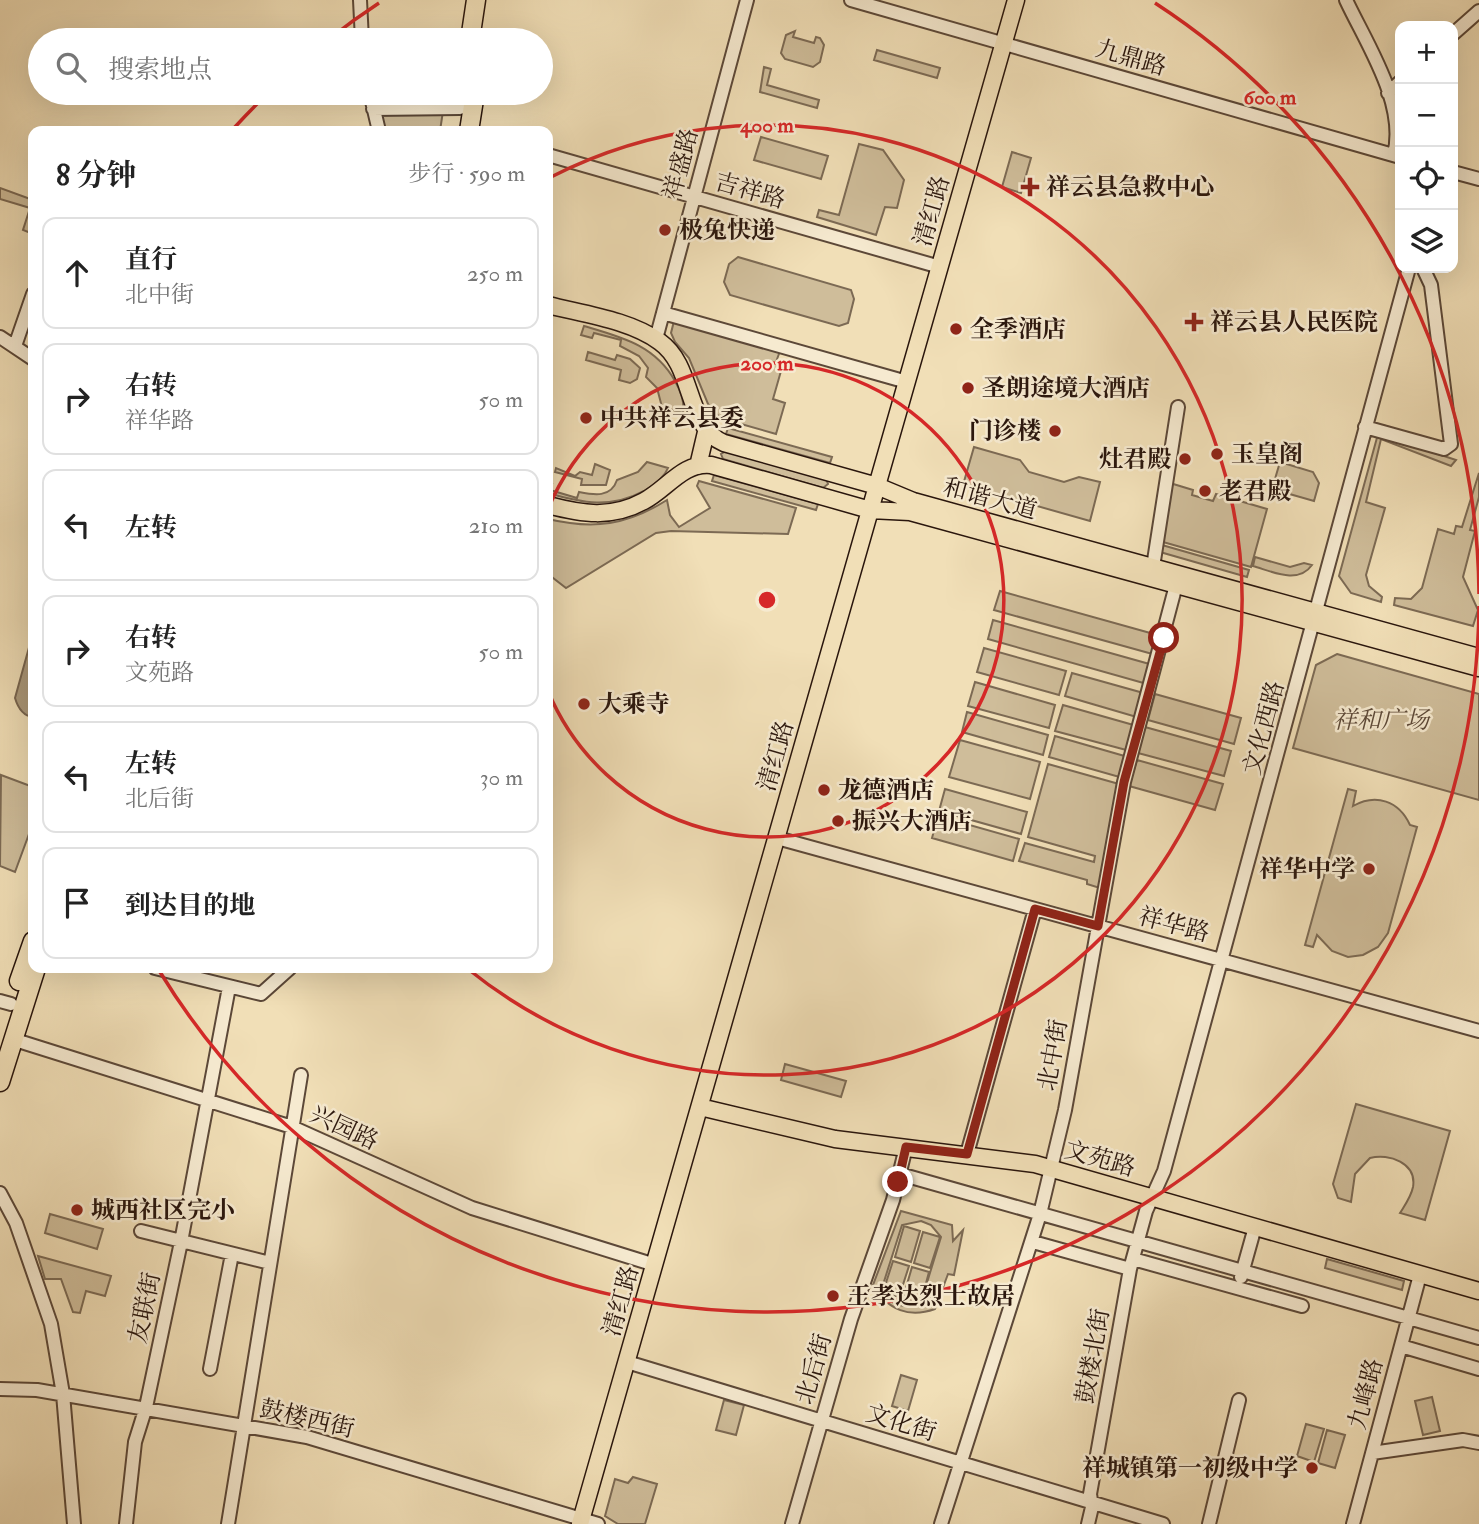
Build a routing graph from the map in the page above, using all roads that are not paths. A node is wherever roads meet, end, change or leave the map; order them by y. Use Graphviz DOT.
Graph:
graph roads {
  1 [pos="360,0"];
  2 [pos="476,0"];
  3 [pos="488,0"];
  4 [pos="747,0"];
  5 [pos="851,0"];
  6 [pos="1016,0"];
  7 [pos="1346,0"];
  8 [pos="1479,11"];
  9 [pos="361,28"];
  10 [pos="472,28"];
  11 [pos="484,28"];
  12 [pos="1458,30"];
  13 [pos="1004,44"];
  14 [pos="1398,84"];
  15 [pos="1388,93"];
  16 [pos="372,105"];
  17 [pos="418,105"];
  18 [pos="462,105"];
  19 [pos="473,105"];
  20 [pos="373,109"];
  21 [pos="378,126"];
  22 [pos="460,126"];
  23 [pos="470,126"];
  24 [pos="1397,147"];
  25 [pos="1395,155"];
  26 [pos="553,156"];
  27 [pos="1458,174"];
  28 [pos="1479,180"];
  29 [pos="694,197"];
  30 [pos="940,267"];
  31 [pos="1408,273"];
  32 [pos="1425,273"];
  33 [pos="553,306"];
  34 [pos="28,308"];
  35 [pos="663,313"];
  36 [pos="0,337"];
  37 [pos="656,339"];
  38 [pos="15,346"];
  39 [pos="28,355"];
  40 [pos="907,382"];
  41 [pos="1178,407"];
  42 [pos="1365,427"];
  43 [pos="706,432"];
  44 [pos="698,466"];
  45 [pos="877,486"];
  46 [pos="553,506"];
  47 [pos="870,510"];
  48 [pos="1153,567"];
  49 [pos="1176,585"];
  50 [pos="1316,618"];
  51 [pos="1479,657"];
  52 [pos="1479,668"];
  53 [pos="777,838"];
  54 [pos="1035,909"];
  55 [pos="1098,926"];
  56 [pos="28,953"];
  57 [pos="1222,960"];
  58 [pos="34,973"];
  59 [pos="174,973"];
  60 [pos="284,973"];
  61 [pos="229,987"];
  62 [pos="5,1003"];
  63 [pos="1479,1031"];
  64 [pos="6,1039"];
  65 [pos="301,1074"];
  66 [pos="0,1082"];
  67 [pos="207,1101"];
  68 [pos="700,1107"];
  69 [pos="292,1127"];
  70 [pos="906,1147"];
  71 [pos="967,1154"];
  72 [pos="1049,1168"];
  73 [pos="900,1174"];
  74 [pos="0,1193"];
  75 [pos="1149,1204"];
  76 [pos="1041,1214"];
  77 [pos="1255,1227"];
  78 [pos="141,1231"];
  79 [pos="181,1242"];
  80 [pos="1033,1242"];
  81 [pos="1138,1242"];
  82 [pos="232,1254"];
  83 [pos="270,1263"];
  84 [pos="1131,1264"];
  85 [pos="655,1265"];
  86 [pos="1242,1271"];
  87 [pos="1420,1275"];
  88 [pos="1238,1288"];
  89 [pos="1479,1291"];
  90 [pos="1302,1306"];
  91 [pos="1408,1318"];
  92 [pos="1479,1338"];
  93 [pos="1401,1346"];
  94 [pos="627,1362"];
  95 [pos="210,1369"];
  96 [pos="1479,1369"];
  97 [pos="0,1389"];
  98 [pos="63,1394"];
  99 [pos="1239,1399"];
  100 [pos="146,1407"];
  101 [pos="822,1421"];
  102 [pos="244,1426"];
  103 [pos="1479,1443"];
  104 [pos="1372,1453"];
  105 [pos="960,1463"];
  106 [pos="1091,1504"];
  107 [pos="587,1522"];
  108 [pos="74,1524"];
  109 [pos="126,1524"];
  110 [pos="228,1524"];
  111 [pos="792,1524"];
  112 [pos="941,1524"];
  113 [pos="1088,1524"];
  114 [pos="1163,1524"];
  115 [pos="1209,1524"];
  116 [pos="1353,1524"];
  1 -- 9 [label="street"];
  2 -- 10 [label="highway"];
  3 -- 11 [label="highway"];
  4 -- 29 [label="street, 祥盛路"];
  5 -- 13 [label="street, 九鼎路"];
  6 -- 13 [label="main road, 清红路"];
  7 -- 15 [label="street"];
  8 -- 12 [label="street"];
  13 -- 25 [label="street, 九鼎路"];
  13 -- 30 [label="main road, 清红路"];
  14 -- 15 [label="street"];
  15 -- 24 [label="street"];
  16 -- 20 [label="street"];
  17 -- 20 [label="street"];
  18 -- 22 [label="highway"];
  19 -- 23 [label="highway"];
  20 -- 21 [label="street"];
  26 -- 29 [label="street, 吉祥路"];
  27 -- 28 [label="street"];
  29 -- 30 [label="street, 吉祥路"];
  29 -- 35 [label="street, 祥盛路"];
  30 -- 40 [label="main road, 清红路"];
  31 -- 42 [label="street, 文化西路"];
  32 -- 42 [label="street"];
  33 -- 37 [label="main road"];
  34 -- 38 [label="street"];
  35 -- 37 [label="street, 祥盛路"];
  35 -- 40 [label="street"];
  36 -- 38 [label="street"];
  37 -- 43 [label="main road"];
  38 -- 39 [label="street"];
  40 -- 45 [label="main road, 清红路"];
  41 -- 48 [label="street"];
  42 -- 50 [label="street, 文化西路"];
  43 -- 44 [label="main road"];
  43 -- 45 [label="main road, 和谐大道"];
  44 -- 46 [label="main road"];
  44 -- 47 [label="main road, 和谐大道"];
  45 -- 47 [label="main road, 清红路"];
  45 -- 48 [label="main road, 和谐大道"];
  47 -- 49 [label="main road, 和谐大道"];
  47 -- 53 [label="main road, 清红路"];
  48 -- 50 [label="main road, 和谐大道"];
  49 -- 50 [label="main road, 和谐大道"];
  49 -- 55 [label="street, 北中街"];
  50 -- 51 [label="main road, 和谐大道"];
  50 -- 52 [label="main road, 和谐大道"];
  50 -- 57 [label="street, 文化西路"];
  53 -- 54 [label="street, 祥华路"];
  53 -- 68 [label="main road, 清红路"];
  54 -- 55 [label="street, 祥华路"];
  54 -- 71 [label="street"];
  55 -- 57 [label="street, 祥华路"];
  55 -- 72 [label="street, 北中街"];
  56 -- 62 [label="highway"];
  57 -- 63 [label="street, 祥华路"];
  57 -- 75 [label="street, 文化西路"];
  58 -- 64 [label="highway"];
  59 -- 61 [label="street"];
  60 -- 61 [label="street"];
  61 -- 67 [label="street, 友联街"];
  62 -- 64 [label="highway"];
  64 -- 66 [label="highway"];
  64 -- 67 [label="street, 兴园路"];
  65 -- 69 [label="street"];
  67 -- 69 [label="street, 兴园路"];
  67 -- 79 [label="street, 友联街"];
  68 -- 70 [label="main road, 文苑路"];
  68 -- 85 [label="main road, 清红路"];
  69 -- 83 [label="street"];
  69 -- 85 [label="street, 兴园路"];
  70 -- 71 [label="main road, 文苑路"];
  70 -- 73 [label="street, 北后街"];
  71 -- 72 [label="main road, 文苑路"];
  72 -- 75 [label="main road, 文苑路"];
  72 -- 76 [label="street, 北中街"];
  73 -- 76 [label="street"];
  73 -- 101 [label="street, 北后街"];
  74 -- 98 [label="street"];
  75 -- 77 [label="main road, 文苑路"];
  75 -- 81 [label="street, 鼓楼北街"];
  76 -- 80 [label="street, 北中街"];
  76 -- 81 [label="street"];
  77 -- 86 [label="street"];
  77 -- 87 [label="main road, 文苑路"];
  78 -- 79 [label="street"];
  79 -- 82 [label="street"];
  79 -- 100 [label="street, 友联街"];
  80 -- 84 [label="street"];
  80 -- 105 [label="street, 北中街"];
  81 -- 84 [label="street, 鼓楼北街"];
  81 -- 86 [label="street"];
  82 -- 83 [label="street"];
  82 -- 95 [label="street"];
  83 -- 102 [label="street"];
  84 -- 88 [label="street"];
  84 -- 106 [label="street, 鼓楼北街"];
  85 -- 94 [label="main road, 清红路"];
  86 -- 88 [label="street"];
  86 -- 91 [label="street"];
  87 -- 89 [label="main road, 文苑路"];
  87 -- 91 [label="street, 九峰路"];
  88 -- 90 [label="street"];
  91 -- 92 [label="street"];
  91 -- 93 [label="street, 九峰路"];
  93 -- 96 [label="street"];
  93 -- 104 [label="street, 九峰路"];
  94 -- 101 [label="street, 文化街"];
  94 -- 107 [label="main road, 清红路"];
  97 -- 98 [label="street, 鼓楼西街"];
  98 -- 100 [label="street, 鼓楼西街"];
  98 -- 108 [label="street"];
  99 -- 115 [label="street"];
  100 -- 102 [label="street, 鼓楼西街"];
  100 -- 109 [label="street, 友联街"];
  101 -- 105 [label="street, 文化街"];
  101 -- 111 [label="street, 北后街"];
  102 -- 107 [label="street, 鼓楼西街"];
  102 -- 110 [label="street"];
  103 -- 104 [label="street"];
  104 -- 116 [label="street, 九峰路"];
  105 -- 106 [label="street, 文化街"];
  105 -- 112 [label="street, 北中街"];
  106 -- 113 [label="street, 鼓楼北街"];
  106 -- 114 [label="street, 文化街"];
}
